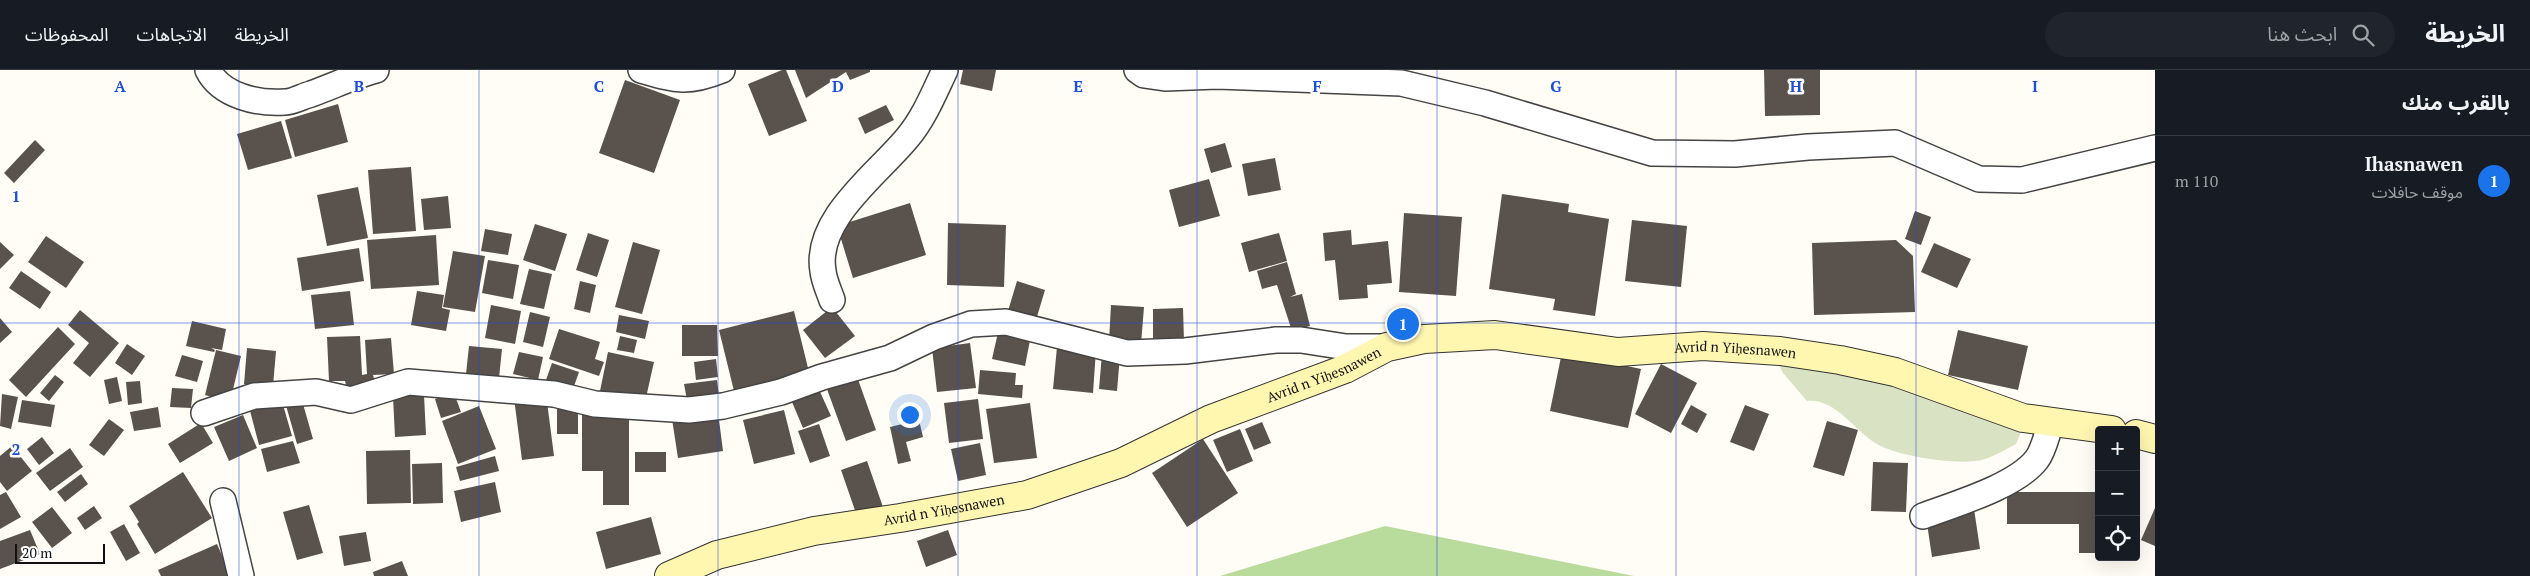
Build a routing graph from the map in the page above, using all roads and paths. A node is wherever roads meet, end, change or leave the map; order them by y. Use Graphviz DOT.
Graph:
graph roads {
  1 [pos="208,70"];
  2 [pos="376,70"];
  3 [pos="641,70"];
  4 [pos="722,70"];
  5 [pos="945,70"];
  6 [pos="1137,70"];
  7 [pos="2155,148"];
  8 [pos="832,300"];
  9 [pos="1387,348"];
  10 [pos="204,412"];
  11 [pos="2051,423"];
  12 [pos="2095,428"];
  13 [pos="2140,435"];
  14 [pos="2155,439"];
  15 [pos="222,501"];
  16 [pos="1923,516"];
  17 [pos="241,576"];
  18 [pos="669,576"];
  1 -- 2 [label="street"];
  3 -- 4 [label="street"];
  5 -- 8 [label="street"];
  6 -- 7 [label="street"];
  9 -- 10 [label="street"];
  9 -- 11 [label="street, Avrid n Yiḥesnawen"];
  9 -- 18 [label="street, Avrid n Yiḥesnawen"];
  11 -- 12 [label="street, Avrid n Yiḥesnawen"];
  11 -- 16 [label="street"];
  13 -- 14 [label="street"];
  15 -- 17 [label="street"];
}
